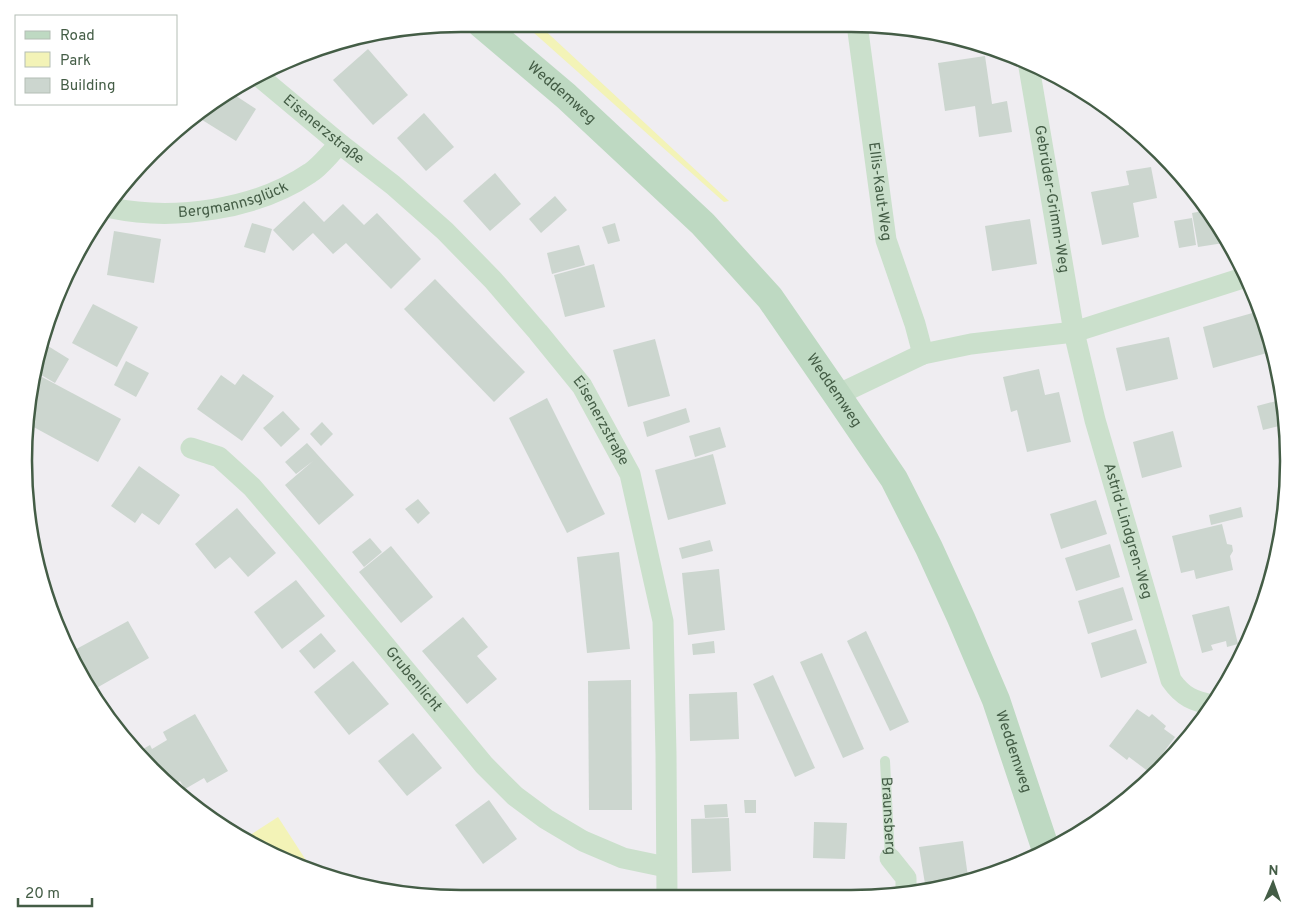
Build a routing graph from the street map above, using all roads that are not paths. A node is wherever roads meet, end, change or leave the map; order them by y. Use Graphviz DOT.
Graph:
graph roads {
  1 [pos="491,32"];
  2 [pos="858,32"];
  3 [pos="1030,72"];
  4 [pos="264,81"];
  5 [pos="340,144"];
  6 [pos="115,209"];
  7 [pos="1239,279"];
  8 [pos="1074,332"];
  9 [pos="923,354"];
  10 [pos="837,394"];
  11 [pos="191,448"];
  12 [pos="1205,704"];
  13 [pos="885,761"];
  14 [pos="1044,844"];
  15 [pos="890,858"];
  16 [pos="666,868"];
  17 [pos="906,887"];
  18 [pos="667,890"];
  1 -- 10 [label="main road, Weddemweg"];
  2 -- 9 [label="street, Ellis-Kaut-Weg"];
  3 -- 8 [label="street, Gebrüder-Grimm-Weg"];
  4 -- 5 [label="street, Eisenerzstraße"];
  5 -- 6 [label="street, Bergmannsglück"];
  5 -- 16 [label="street, Eisenerzstraße"];
  7 -- 8 [label="street"];
  8 -- 9 [label="street"];
  8 -- 12 [label="street, Astrid-Lindgren-Weg"];
  9 -- 10 [label="street"];
  10 -- 14 [label="main road, Weddemweg"];
  11 -- 16 [label="street, Grubenlicht"];
  13 -- 15 [label="lane, Braunsberg"];
  15 -- 17 [label="street, Braunsberg"];
  16 -- 18 [label="street, Eisenerzstraße"];
}
